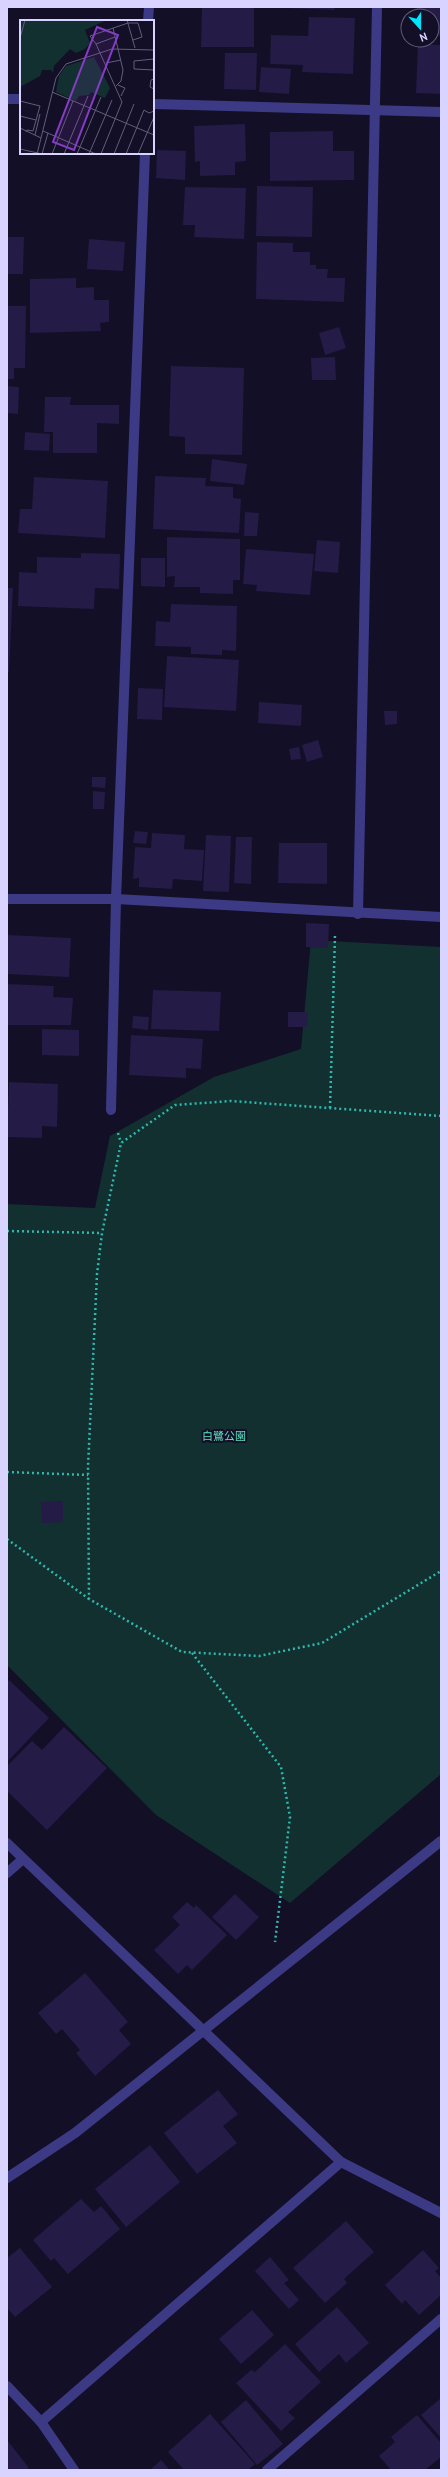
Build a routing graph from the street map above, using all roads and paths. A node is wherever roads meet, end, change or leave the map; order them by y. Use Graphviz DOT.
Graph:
graph roads {
  1 [pos="149,7"];
  2 [pos="377,7"];
  3 [pos="148,20"];
  4 [pos="7,99"];
  5 [pos="20,99"];
  6 [pos="154,104"];
  7 [pos="375,109"];
  8 [pos="441,112"];
  9 [pos="145,154"];
  10 [pos="7,899"];
  11 [pos="116,900"];
  12 [pos="336,913"];
  13 [pos="358,914"];
  14 [pos="441,917"];
  15 [pos="330,1108"];
  16 [pos="111,1110"];
  17 [pos="441,1116"];
  18 [pos="7,1231"];
  19 [pos="102,1233"];
  20 [pos="7,1472"];
  21 [pos="88,1475"];
  22 [pos="7,1539"];
  23 [pos="441,1571"];
  24 [pos="89,1599"];
  25 [pos="192,1653"];
  26 [pos="441,1841"];
  27 [pos="7,1843"];
  28 [pos="23,1859"];
  29 [pos="7,1873"];
  30 [pos="270,1977"];
  31 [pos="202,2030"];
  32 [pos="341,2162"];
  33 [pos="7,2178"];
  34 [pos="441,2214"];
  35 [pos="441,2319"];
  36 [pos="7,2386"];
  37 [pos="41,2422"];
  38 [pos="74,2470"];
  39 [pos="267,2470"];
  1 -- 3 [label="street"];
  2 -- 7 [label="street"];
  4 -- 5 [label="street"];
  6 -- 7 [label="street"];
  7 -- 8 [label="street"];
  7 -- 13 [label="street"];
  9 -- 11 [label="street"];
  10 -- 11 [label="street"];
  11 -- 12 [label="street"];
  11 -- 16 [label="street"];
  12 -- 13 [label="street"];
  12 -- 15 [label="path"];
  13 -- 14 [label="street"];
  15 -- 17 [label="path"];
  15 -- 19 [label="path"];
  18 -- 19 [label="path"];
  19 -- 21 [label="path"];
  20 -- 21 [label="path"];
  21 -- 24 [label="path"];
  22 -- 24 [label="path"];
  23 -- 25 [label="path"];
  24 -- 25 [label="path"];
  25 -- 30 [label="path"];
  26 -- 30 [label="street"];
  27 -- 28 [label="street"];
  28 -- 29 [label="street"];
  28 -- 31 [label="street"];
  30 -- 31 [label="street"];
  31 -- 32 [label="street"];
  31 -- 33 [label="street"];
  32 -- 34 [label="street"];
  32 -- 37 [label="street"];
  35 -- 39 [label="street"];
  36 -- 37 [label="street"];
  37 -- 38 [label="street"];
}
